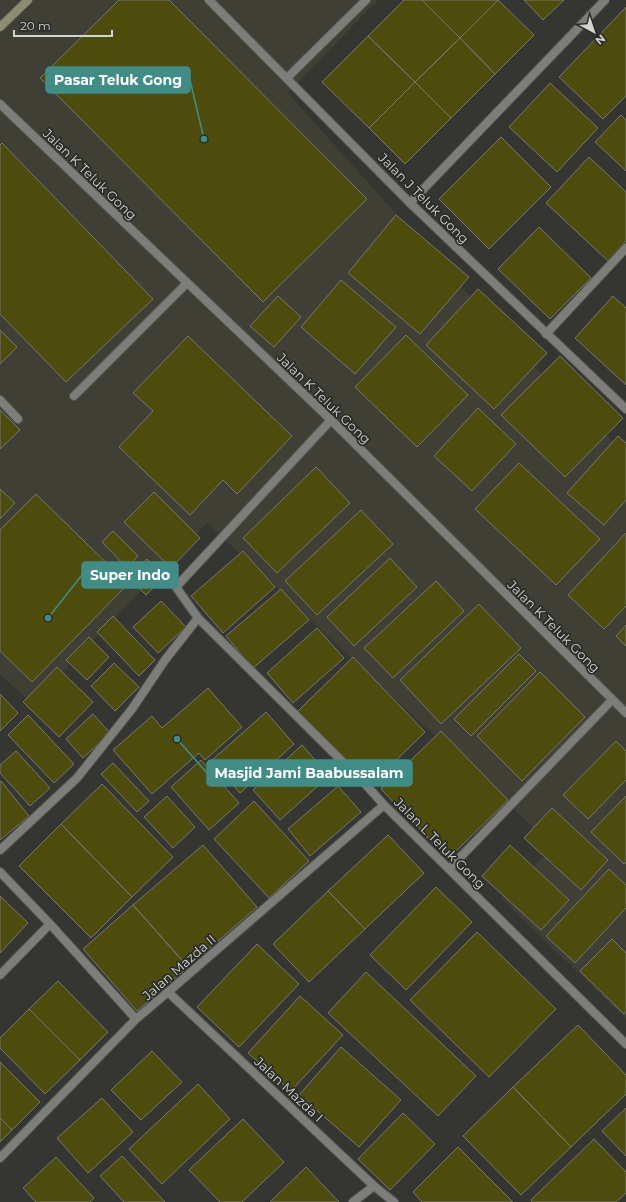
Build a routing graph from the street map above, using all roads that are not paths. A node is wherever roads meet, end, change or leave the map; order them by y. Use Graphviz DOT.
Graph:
graph roads {
  1 [pos="28,0"];
  2 [pos="209,0"];
  3 [pos="366,0"];
  4 [pos="605,0"];
  5 [pos="0,28"];
  6 [pos="287,78"];
  7 [pos="0,104"];
  8 [pos="410,203"];
  9 [pos="626,248"];
  10 [pos="187,284"];
  11 [pos="546,334"];
  12 [pos="74,396"];
  13 [pos="0,400"];
  14 [pos="626,409"];
  15 [pos="18,419"];
  16 [pos="331,420"];
  17 [pos="198,618"];
  18 [pos="612,700"];
  19 [pos="626,713"];
  20 [pos="384,805"];
  21 [pos="0,850"];
  22 [pos="449,869"];
  23 [pos="0,872"];
  24 [pos="50,924"];
  25 [pos="0,975"];
  26 [pos="168,992"];
  27 [pos="136,1019"];
  28 [pos="626,1044"];
  29 [pos="0,1158"];
  30 [pos="374,1186"];
  31 [pos="353,1202"];
  32 [pos="394,1202"];
  1 -- 5 [label="main road"];
  2 -- 6 [label="street, Jalan J Teluk Gong"];
  3 -- 6 [label="street"];
  4 -- 8 [label="street"];
  6 -- 8 [label="street, Jalan J Teluk Gong"];
  7 -- 10 [label="street, Jalan K Teluk Gong"];
  8 -- 11 [label="street, Jalan J Teluk Gong"];
  9 -- 11 [label="street"];
  10 -- 12 [label="street"];
  10 -- 16 [label="street, Jalan K Teluk Gong"];
  11 -- 14 [label="street, Jalan J Teluk Gong"];
  13 -- 15 [label="street"];
  16 -- 17 [label="street, Jalan L Teluk Gong"];
  16 -- 18 [label="street, Jalan K Teluk Gong"];
  17 -- 20 [label="street, Jalan L Teluk Gong"];
  17 -- 21 [label="street"];
  18 -- 19 [label="street, Jalan K Teluk Gong"];
  18 -- 22 [label="street"];
  20 -- 22 [label="street, Jalan L Teluk Gong"];
  20 -- 26 [label="street, Jalan Mazda II"];
  22 -- 28 [label="street, Jalan L Teluk Gong"];
  23 -- 24 [label="street"];
  24 -- 25 [label="street"];
  24 -- 27 [label="street"];
  26 -- 27 [label="street, Jalan Mazda II"];
  26 -- 30 [label="street, Jalan Mazda I"];
  27 -- 29 [label="street, Jalan Mazda II"];
  30 -- 31 [label="street"];
  30 -- 32 [label="street, Jalan Mazda I"];
}
